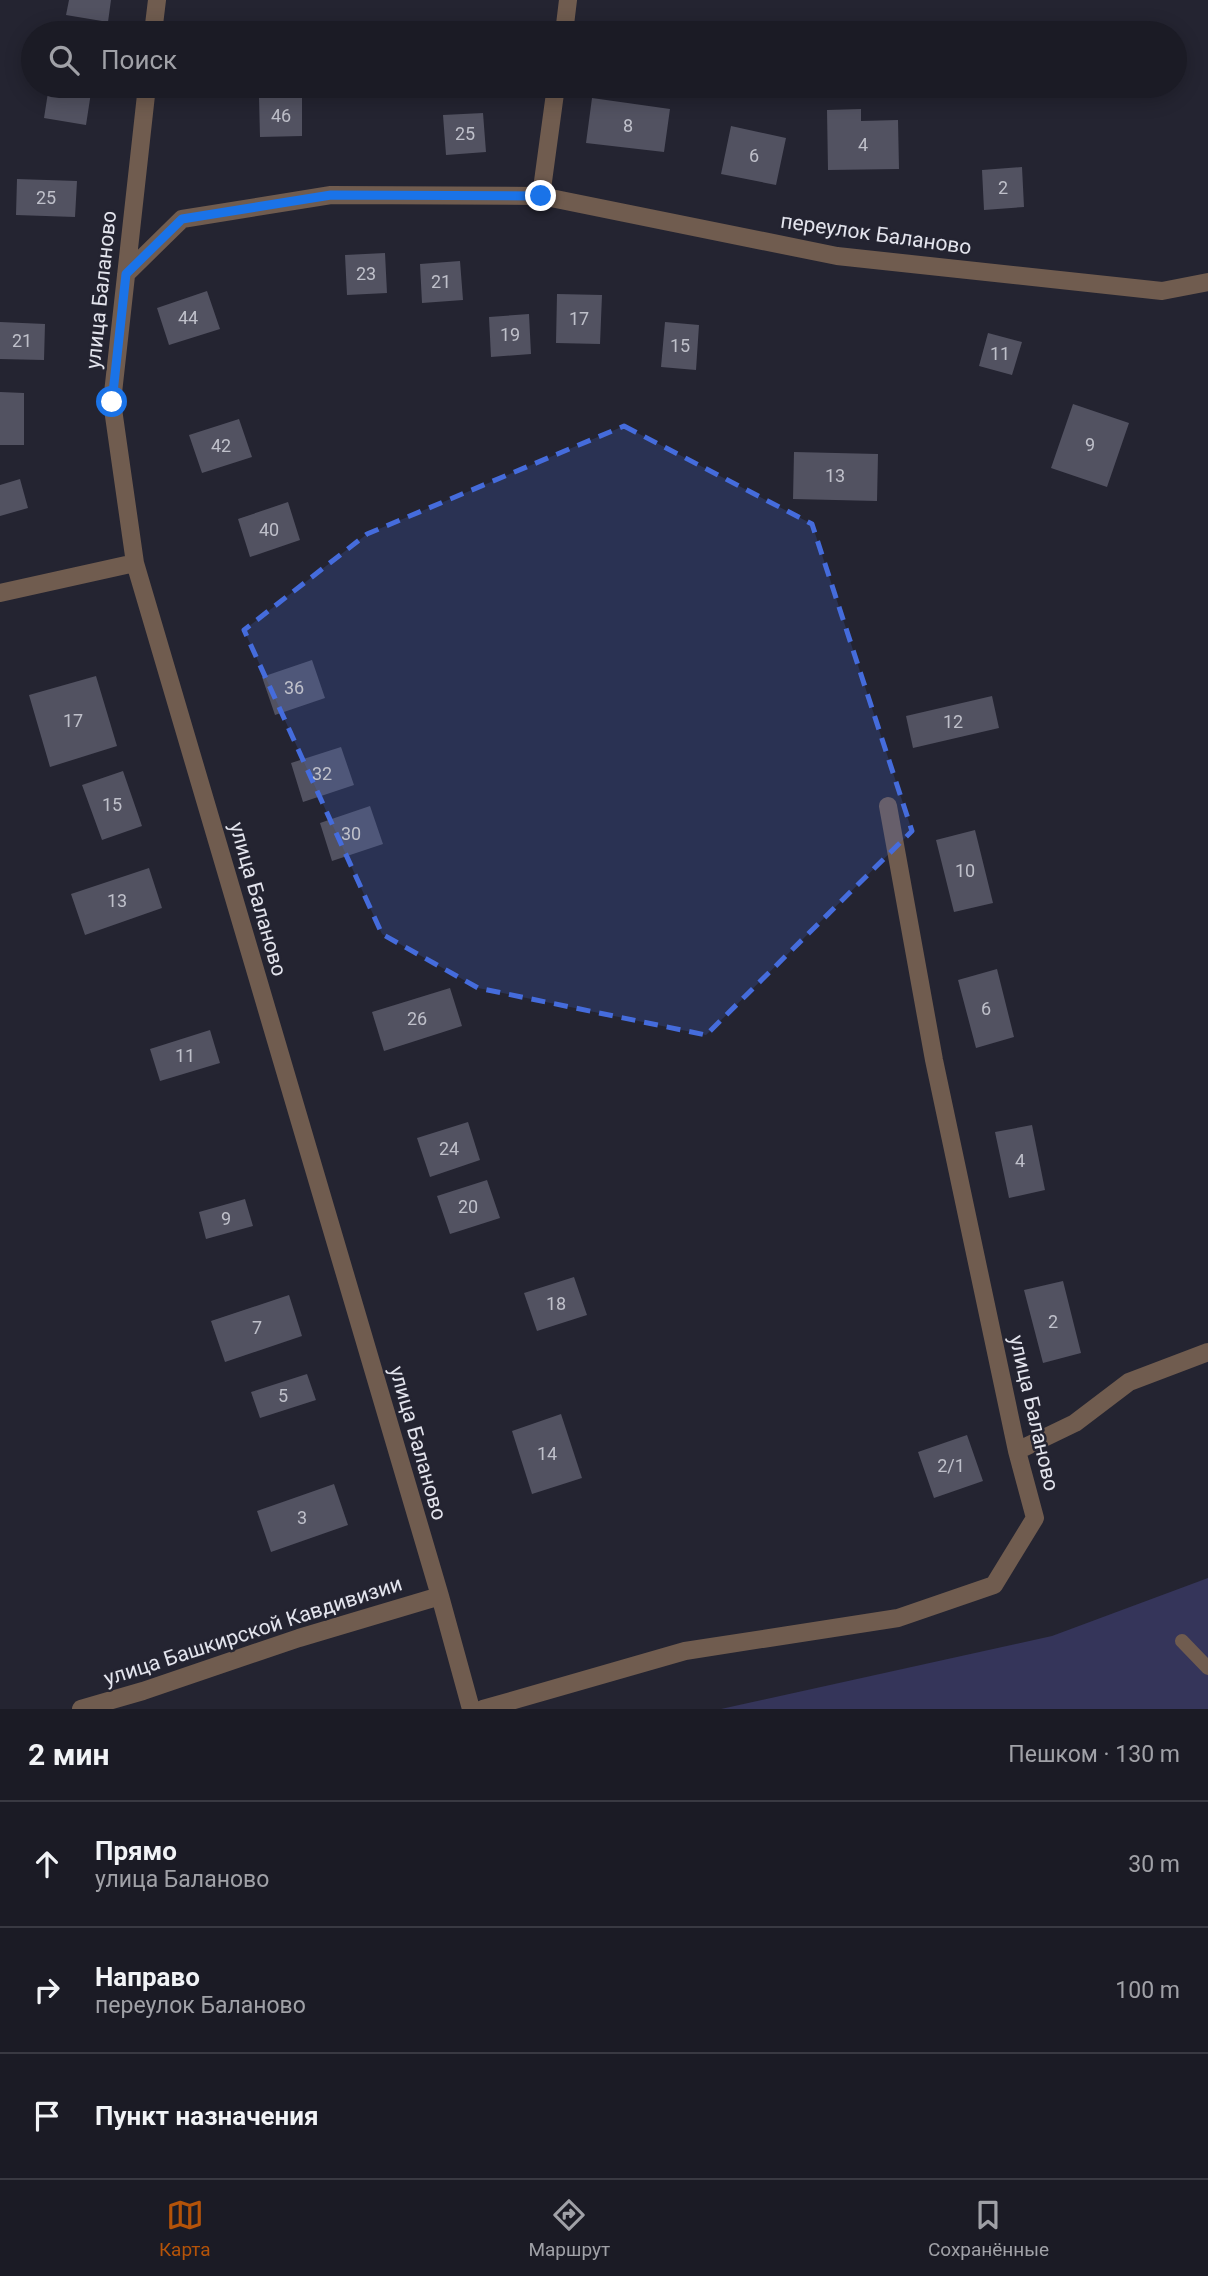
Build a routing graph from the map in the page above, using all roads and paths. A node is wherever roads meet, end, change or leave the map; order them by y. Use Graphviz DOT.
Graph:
graph roads {
  1 [pos="157,0"];
  2 [pos="568,0"];
  3 [pos="154,21"];
  4 [pos="565,21"];
  5 [pos="146,98"];
  6 [pos="554,98"];
  7 [pos="541,196"];
  8 [pos="126,274"];
  9 [pos="1208,282"];
  10 [pos="135,563"];
  11 [pos="0,593"];
  12 [pos="888,806"];
  13 [pos="1208,1352"];
  14 [pos="1017,1451"];
  15 [pos="440,1596"];
  16 [pos="1182,1642"];
  17 [pos="1208,1668"];
  18 [pos="81,1709"];
  19 [pos="471,1709"];
  20 [pos="483,1709"];
  1 -- 3 [label="street"];
  2 -- 4 [label="street"];
  5 -- 8 [label="street, улица Баланово"];
  6 -- 7 [label="street"];
  7 -- 8 [label="street, переулок Баланово"];
  7 -- 9 [label="street, переулок Баланово"];
  8 -- 10 [label="street, улица Баланово"];
  10 -- 11 [label="street"];
  10 -- 15 [label="street, улица Баланово"];
  12 -- 14 [label="street, улица Баланово"];
  13 -- 14 [label="street"];
  14 -- 20 [label="street, улица Баланово"];
  15 -- 18 [label="street, улица Башкирской Кавдивизии"];
  15 -- 19 [label="street, улица Баланово"];
  16 -- 17 [label="lane"];
}
